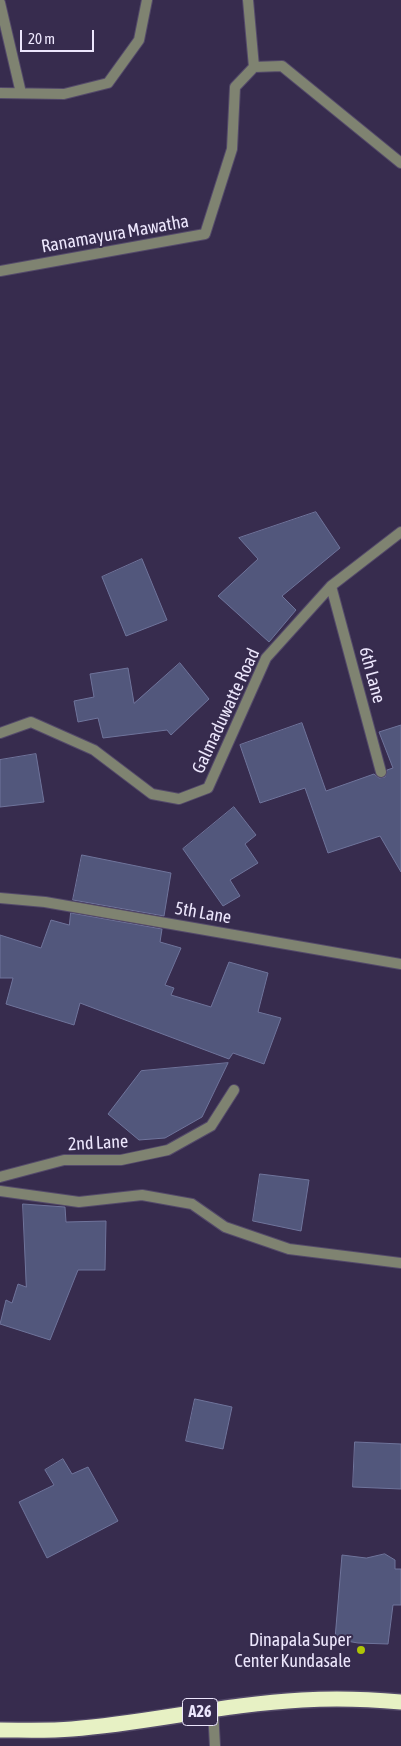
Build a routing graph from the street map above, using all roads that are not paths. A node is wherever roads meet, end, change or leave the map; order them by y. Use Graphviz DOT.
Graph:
graph roads {
  1 [pos="146,0"];
  2 [pos="248,0"];
  3 [pos="0,3"];
  4 [pos="254,67"];
  5 [pos="0,93"];
  6 [pos="21,93"];
  7 [pos="401,163"];
  8 [pos="0,272"];
  9 [pos="401,532"];
  10 [pos="331,586"];
  11 [pos="0,733"];
  12 [pos="381,772"];
  13 [pos="0,898"];
  14 [pos="401,964"];
  15 [pos="234,1090"];
  16 [pos="0,1178"];
  17 [pos="0,1191"];
  18 [pos="401,1263"];
  19 [pos="401,1702"];
  20 [pos="213,1710"];
  21 [pos="0,1730"];
  22 [pos="215,1746"];
  1 -- 6 [label="street"];
  2 -- 4 [label="street"];
  3 -- 6 [label="street"];
  4 -- 7 [label="street"];
  4 -- 8 [label="street, Ranamayura Mawatha"];
  5 -- 6 [label="street"];
  9 -- 10 [label="street, Galmaduwatte Road"];
  10 -- 11 [label="street, Galmaduwatte Road"];
  10 -- 12 [label="street, 6th Lane"];
  13 -- 14 [label="street, 5th Lane"];
  15 -- 16 [label="street, 2nd Lane"];
  17 -- 18 [label="street"];
  19 -- 20 [label="highway, A26"];
  20 -- 21 [label="highway, A26"];
  20 -- 22 [label="street"];
}
